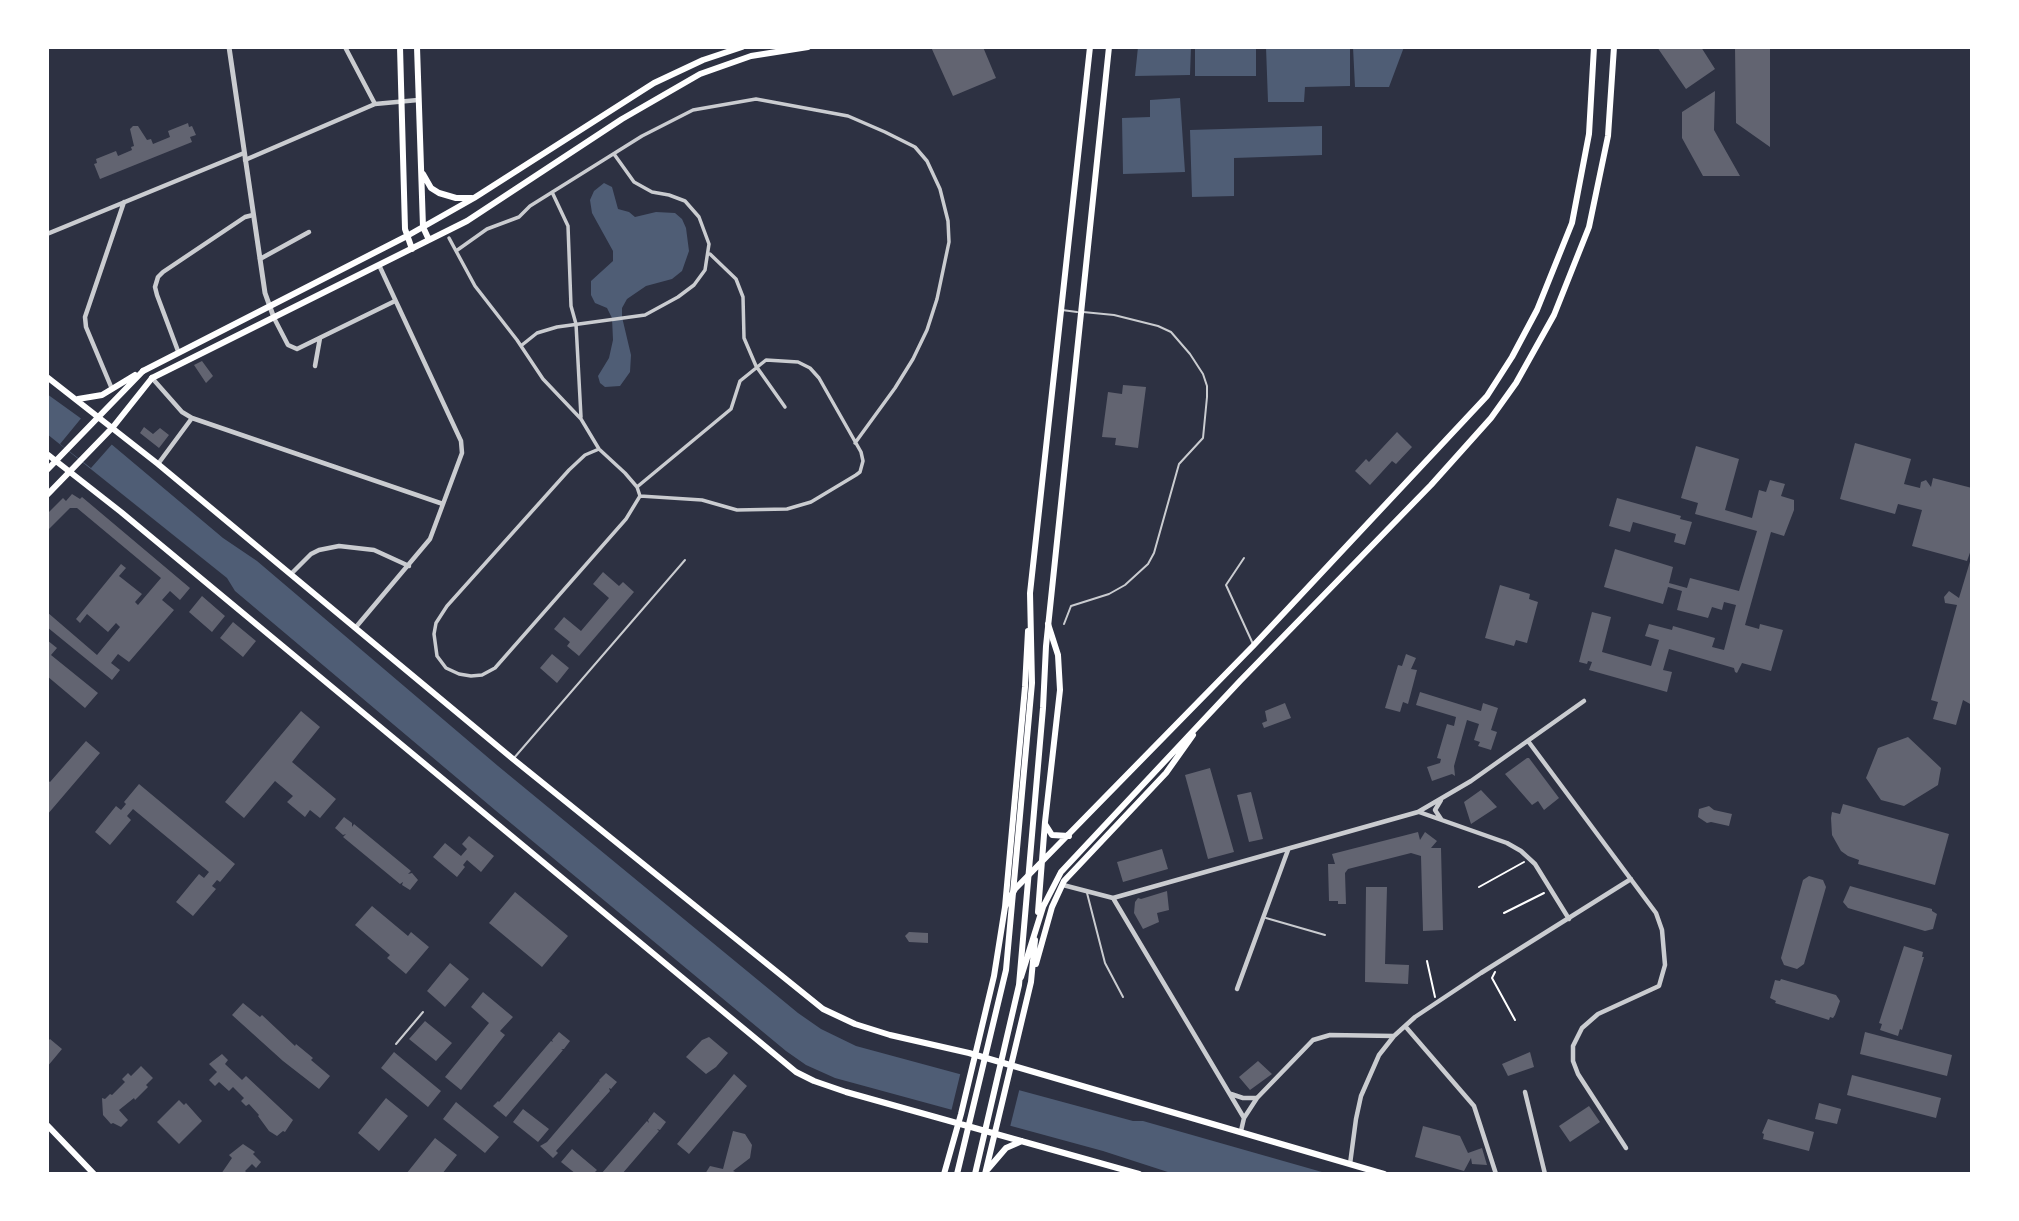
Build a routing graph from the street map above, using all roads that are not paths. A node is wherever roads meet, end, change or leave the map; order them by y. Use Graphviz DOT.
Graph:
graph roads {
  1 [pos="229,47"];
  2 [pos="345,47"];
  3 [pos="400,47"];
  4 [pos="417,47"];
  5 [pos="742,47"];
  6 [pos="808,47"];
  7 [pos="1090,47"];
  8 [pos="1109,47"];
  9 [pos="1594,47"];
  10 [pos="1614,47"];
  11 [pos="418,100"];
  12 [pos="401,101"];
  13 [pos="375,104"];
  14 [pos="614,154"];
  15 [pos="245,156"];
  16 [pos="421,169"];
  17 [pos="552,192"];
  18 [pos="474,198"];
  19 [pos="124,202"];
  20 [pos="253,215"];
  21 [pos="423,227"];
  22 [pos="309,232"];
  23 [pos="47,234"];
  24 [pos="407,236"];
  25 [pos="449,238"];
  26 [pos="429,240"];
  27 [pos="412,249"];
  28 [pos="456,251"];
  29 [pos="710,254"];
  30 [pos="260,258"];
  31 [pos="379,265"];
  32 [pos="395,301"];
  33 [pos="269,306"];
  34 [pos="1061,309"];
  35 [pos="1080,312"];
  36 [pos="274,318"];
  37 [pos="576,324"];
  38 [pos="320,338"];
  39 [pos="521,346"];
  40 [pos="178,351"];
  41 [pos="314,366"];
  42 [pos="756,366"];
  43 [pos="143,371"];
  44 [pos="47,377"];
  45 [pos="152,378"];
  46 [pos="111,389"];
  47 [pos="77,399"];
  48 [pos="785,407"];
  49 [pos="97,418"];
  50 [pos="192,418"];
  51 [pos="581,419"];
  52 [pos="110,429"];
  53 [pos="855,443"];
  54 [pos="599,449"];
  55 [pos="47,454"];
  56 [pos="56,461"];
  57 [pos="159,464"];
  58 [pos="47,470"];
  59 [pos="70,471"];
  60 [pos="637,487"];
  61 [pos="47,495"];
  62 [pos="640,496"];
  63 [pos="443,504"];
  64 [pos="1244,558"];
  65 [pos="685,561"];
  66 [pos="409,566"];
  67 [pos="291,574"];
  68 [pos="1030,593"];
  69 [pos="1048,624"];
  70 [pos="1063,624"];
  71 [pos="356,628"];
  72 [pos="1259,651"];
  73 [pos="1584,701"];
  74 [pos="1201,722"];
  75 [pos="1528,741"];
  76 [pos="513,759"];
  77 [pos="1444,798"];
  78 [pos="1418,812"];
  79 [pos="1045,822"];
  80 [pos="1444,822"];
  81 [pos="1069,836"];
  82 [pos="1289,850"];
  83 [pos="1042,862"];
  84 [pos="1631,879"];
  85 [pos="1062,885"];
  86 [pos="1087,891"];
  87 [pos="1113,898"];
  88 [pos="1005,907"];
  89 [pos="1264,918"];
  90 [pos="1569,919"];
  91 [pos="1325,935"];
  92 [pos="1031,982"];
  93 [pos="1019,985"];
  94 [pos="1237,989"];
  95 [pos="1123,997"];
  96 [pos="423,1012"];
  97 [pos="1405,1026"];
  98 [pos="1394,1036"];
  99 [pos="396,1044"];
  100 [pos="975,1055"];
  101 [pos="1011,1065"];
  102 [pos="1525,1092"];
  103 [pos="1230,1093"];
  104 [pos="1257,1098"];
  105 [pos="1244,1118"];
  106 [pos="958,1123"];
  107 [pos="47,1125"];
  108 [pos="1241,1131"];
  109 [pos="995,1132"];
  110 [pos="1025,1141"];
  111 [pos="1626,1148"];
  112 [pos="1350,1164"];
  113 [pos="92,1173"];
  114 [pos="944,1174"];
  115 [pos="957,1174"];
  116 [pos="975,1174"];
  117 [pos="985,1174"];
  118 [pos="1139,1174"];
  119 [pos="1384,1174"];
  120 [pos="1496,1174"];
  121 [pos="1545,1174"];
  1 -- 15 [label="street"];
  2 -- 13 [label="street"];
  3 -- 12 [label="main road"];
  4 -- 11 [label="main road"];
  5 -- 18 [label="main road"];
  6 -- 26 [label="main road"];
  7 -- 34 [label="main road"];
  8 -- 35 [label="main road"];
  9 -- 72 [label="main road"];
  10 -- 72 [label="main road"];
  11 -- 12 [label="street"];
  11 -- 16 [label="main road"];
  12 -- 13 [label="street"];
  12 -- 24 [label="main road"];
  13 -- 15 [label="street"];
  14 -- 17 [label="street"];
  14 -- 29 [label="street"];
  14 -- 53 [label="street"];
  15 -- 19 [label="street"];
  15 -- 20 [label="street"];
  16 -- 18 [label="main road"];
  16 -- 21 [label="main road"];
  17 -- 28 [label="street"];
  17 -- 37 [label="street"];
  18 -- 21 [label="main road"];
  19 -- 23 [label="street"];
  19 -- 46 [label="street"];
  20 -- 30 [label="street"];
  20 -- 40 [label="street"];
  21 -- 24 [label="main road"];
  21 -- 26 [label="main road"];
  22 -- 30 [label="street"];
  24 -- 27 [label="main road"];
  24 -- 33 [label="main road"];
  25 -- 28 [label="street"];
  26 -- 27 [label="main road"];
  27 -- 31 [label="main road"];
  28 -- 39 [label="street"];
  29 -- 37 [label="street"];
  29 -- 42 [label="street"];
  30 -- 33 [label="street"];
  31 -- 32 [label="street"];
  31 -- 36 [label="main road"];
  32 -- 38 [label="street"];
  32 -- 63 [label="street"];
  33 -- 36 [label="street"];
  33 -- 40 [label="main road"];
  34 -- 35 [label="lane"];
  34 -- 68 [label="main road"];
  35 -- 69 [label="main road"];
  35 -- 70 [label="lane"];
  36 -- 38 [label="street"];
  36 -- 45 [label="main road"];
  37 -- 39 [label="street"];
  37 -- 51 [label="street"];
  38 -- 41 [label="street"];
  39 -- 51 [label="street"];
  40 -- 43 [label="main road"];
  42 -- 48 [label="street"];
  42 -- 53 [label="street"];
  42 -- 60 [label="street"];
  43 -- 46 [label="main road"];
  43 -- 49 [label="main road"];
  44 -- 47 [label="main road"];
  45 -- 50 [label="street"];
  45 -- 52 [label="main road"];
  46 -- 47 [label="main road"];
  47 -- 49 [label="main road"];
  49 -- 52 [label="main road"];
  49 -- 56 [label="main road"];
  50 -- 57 [label="street"];
  50 -- 63 [label="street"];
  51 -- 54 [label="street"];
  52 -- 57 [label="main road"];
  52 -- 59 [label="main road"];
  53 -- 62 [label="street"];
  54 -- 60 [label="street"];
  54 -- 62 [label="street"];
  55 -- 56 [label="main road"];
  56 -- 58 [label="main road"];
  56 -- 59 [label="main road"];
  57 -- 67 [label="main road"];
  59 -- 61 [label="main road"];
  59 -- 106 [label="main road"];
  60 -- 62 [label="street"];
  63 -- 66 [label="street"];
  64 -- 72 [label="lane"];
  65 -- 76 [label="lane"];
  66 -- 67 [label="street"];
  66 -- 71 [label="street"];
  67 -- 71 [label="main road"];
  68 -- 88 [label="main road"];
  68 -- 115 [label="main road"];
  69 -- 79 [label="main road"];
  69 -- 93 [label="main road"];
  71 -- 76 [label="main road"];
  72 -- 74 [label="main road"];
  72 -- 81 [label="main road"];
  73 -- 75 [label="street"];
  74 -- 85 [label="main road"];
  74 -- 93 [label="main road"];
  75 -- 77 [label="street"];
  75 -- 84 [label="street"];
  76 -- 100 [label="main road"];
  77 -- 78 [label="street"];
  77 -- 80 [label="street"];
  78 -- 80 [label="street"];
  78 -- 82 [label="street"];
  79 -- 81 [label="main road"];
  79 -- 83 [label="main road"];
  80 -- 90 [label="street"];
  81 -- 83 [label="main road"];
  82 -- 87 [label="street"];
  82 -- 89 [label="street"];
  83 -- 88 [label="main road"];
  83 -- 92 [label="main road"];
  84 -- 90 [label="street"];
  84 -- 111 [label="street"];
  85 -- 86 [label="street"];
  85 -- 92 [label="main road"];
  86 -- 87 [label="street"];
  86 -- 95 [label="lane"];
  87 -- 103 [label="street"];
  88 -- 100 [label="main road"];
  89 -- 91 [label="lane"];
  89 -- 94 [label="street"];
  90 -- 97 [label="street"];
  92 -- 101 [label="main road"];
  93 -- 116 [label="main road"];
  96 -- 99 [label="lane"];
  97 -- 98 [label="street"];
  97 -- 120 [label="street"];
  98 -- 104 [label="street"];
  98 -- 112 [label="street"];
  100 -- 101 [label="main road"];
  100 -- 106 [label="main road"];
  101 -- 108 [label="main road"];
  101 -- 109 [label="main road"];
  102 -- 121 [label="street"];
  103 -- 104 [label="street"];
  103 -- 105 [label="street"];
  104 -- 105 [label="street"];
  105 -- 108 [label="street"];
  106 -- 109 [label="main road"];
  106 -- 114 [label="main road"];
  107 -- 113 [label="main road"];
  108 -- 112 [label="main road"];
  109 -- 110 [label="main road"];
  109 -- 117 [label="main road"];
  110 -- 117 [label="main road"];
  110 -- 118 [label="main road"];
  112 -- 119 [label="main road"];
}
